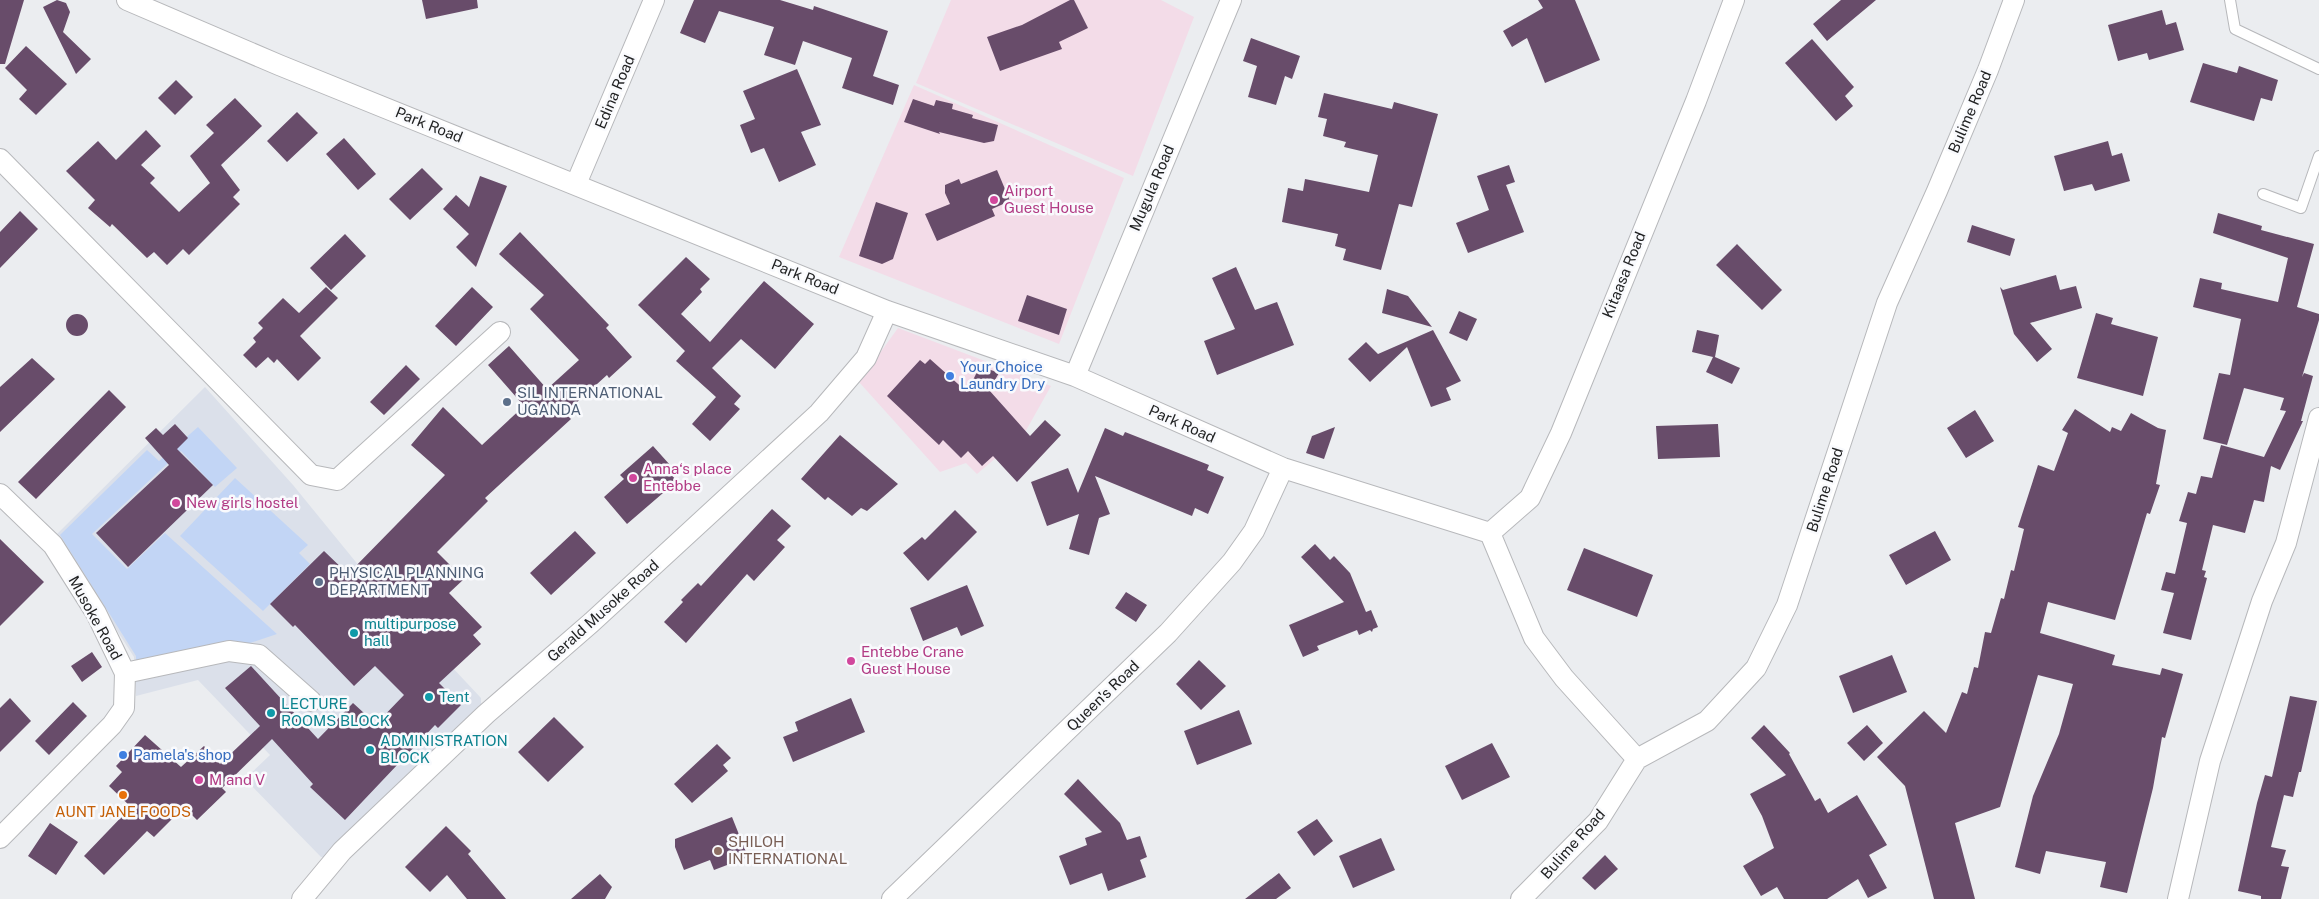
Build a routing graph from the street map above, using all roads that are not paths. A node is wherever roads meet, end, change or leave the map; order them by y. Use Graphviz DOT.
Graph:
graph roads {
  1 [pos="127,0"];
  2 [pos="654,0"];
  3 [pos="1231,0"];
  4 [pos="1734,0"];
  5 [pos="2014,0"];
  6 [pos="2230,0"];
  7 [pos="2319,70"];
  8 [pos="2319,156"];
  9 [pos="0,159"];
  10 [pos="576,184"];
  11 [pos="2264,194"];
  12 [pos="887,311"];
  13 [pos="500,332"];
  14 [pos="1075,376"];
  15 [pos="2319,418"];
  16 [pos="1284,468"];
  17 [pos="0,494"];
  18 [pos="1490,533"];
  19 [pos="126,674"];
  20 [pos="311,701"];
  21 [pos="1637,759"];
  22 [pos="0,838"];
  23 [pos="302,899"];
  24 [pos="892,899"];
  25 [pos="1521,899"];
  26 [pos="2178,899"];
  1 -- 10 [label="street, Park Road"];
  2 -- 10 [label="street, Edina Road"];
  3 -- 14 [label="street, Mugula Road"];
  4 -- 18 [label="street, Kitaasa Road"];
  5 -- 21 [label="street, Bulime Road"];
  6 -- 7 [label="lane"];
  8 -- 11 [label="lane"];
  9 -- 13 [label="street"];
  10 -- 12 [label="street, Park Road"];
  12 -- 14 [label="street, Park Road"];
  12 -- 23 [label="street, Gerald Musoke Road"];
  14 -- 16 [label="street, Park Road"];
  15 -- 26 [label="street"];
  16 -- 18 [label="street, Park Road"];
  16 -- 24 [label="street, Queen's Road"];
  17 -- 19 [label="street, Musoke Road"];
  18 -- 21 [label="street"];
  19 -- 20 [label="street"];
  19 -- 22 [label="street, Musoke Road"];
  21 -- 25 [label="street, Bulime Road"];
}
